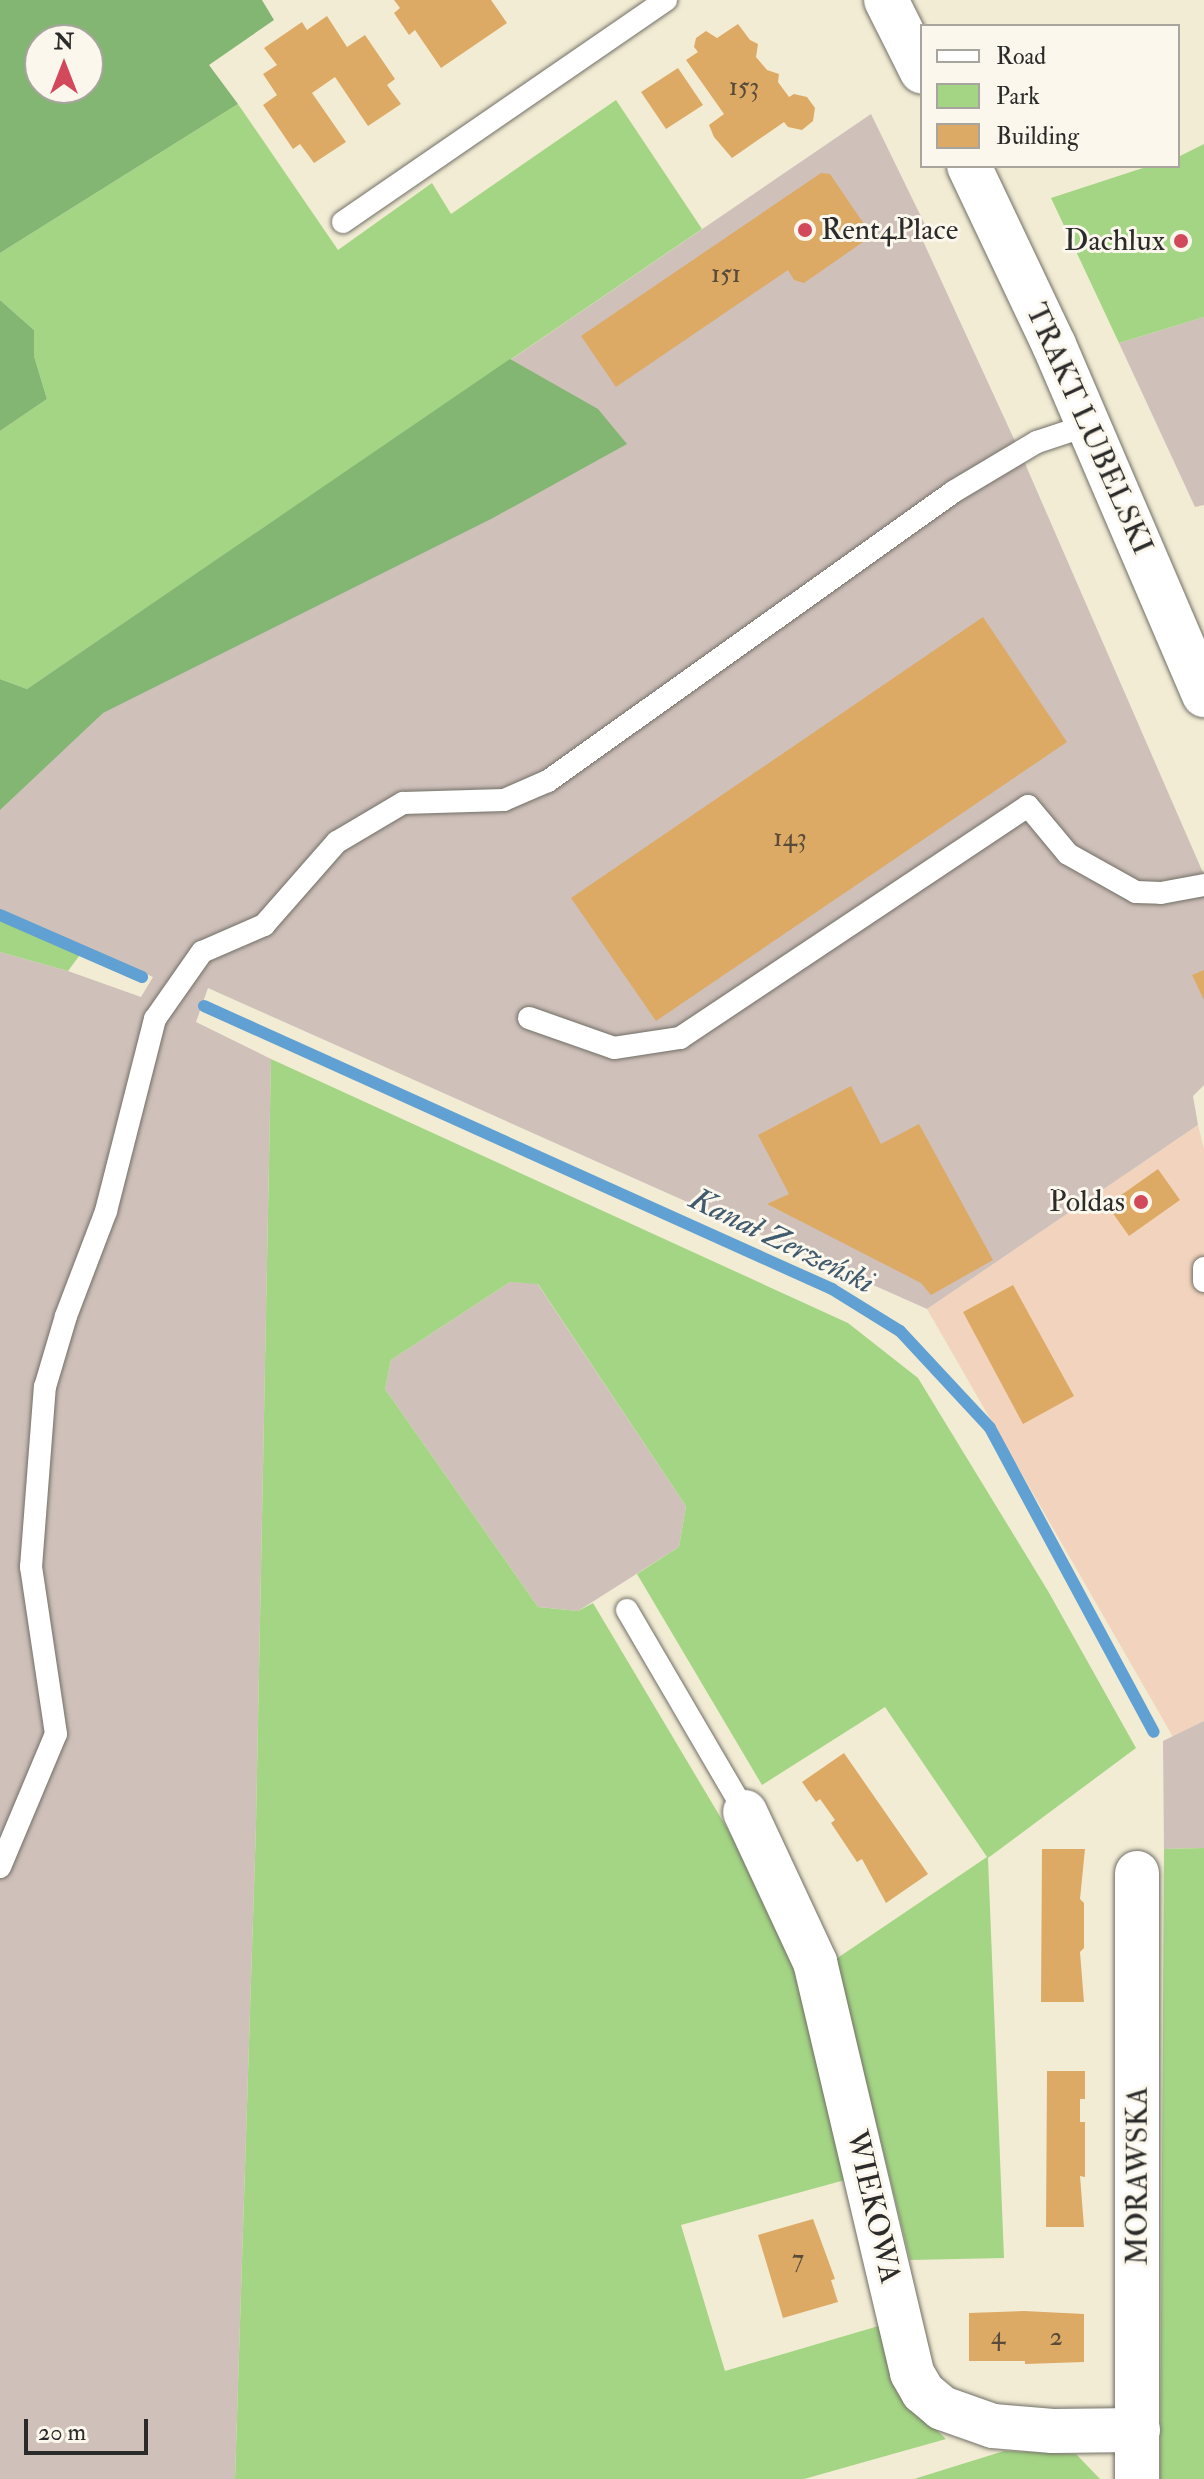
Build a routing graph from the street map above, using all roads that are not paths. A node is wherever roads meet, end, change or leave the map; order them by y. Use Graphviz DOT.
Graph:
graph roads {
  1 [pos="666,0"];
  2 [pos="886,0"];
  3 [pos="920,68"];
  4 [pos="970,168"];
  5 [pos="343,222"];
  6 [pos="1088,425"];
  7 [pos="1204,695"];
  8 [pos="1204,885"];
  9 [pos="529,1018"];
  10 [pos="1204,1268"];
  11 [pos="1204,1281"];
  12 [pos="627,1610"];
  13 [pos="745,1812"];
  14 [pos="0,1867"];
  15 [pos="1137,1873"];
  16 [pos="1138,2430"];
  17 [pos="1137,2479"];
  1 -- 5 [label="lane"];
  2 -- 3 [label="street"];
  4 -- 6 [label="street, TRAKT LUBELSKI"];
  6 -- 7 [label="street, TRAKT LUBELSKI"];
  6 -- 14 [label="lane"];
  8 -- 9 [label="lane"];
  10 -- 11 [label="lane"];
  12 -- 13 [label="lane"];
  13 -- 16 [label="street, WIEKOWA"];
  15 -- 16 [label="street, MORAWSKA"];
  16 -- 17 [label="street, MORAWSKA"];
}
